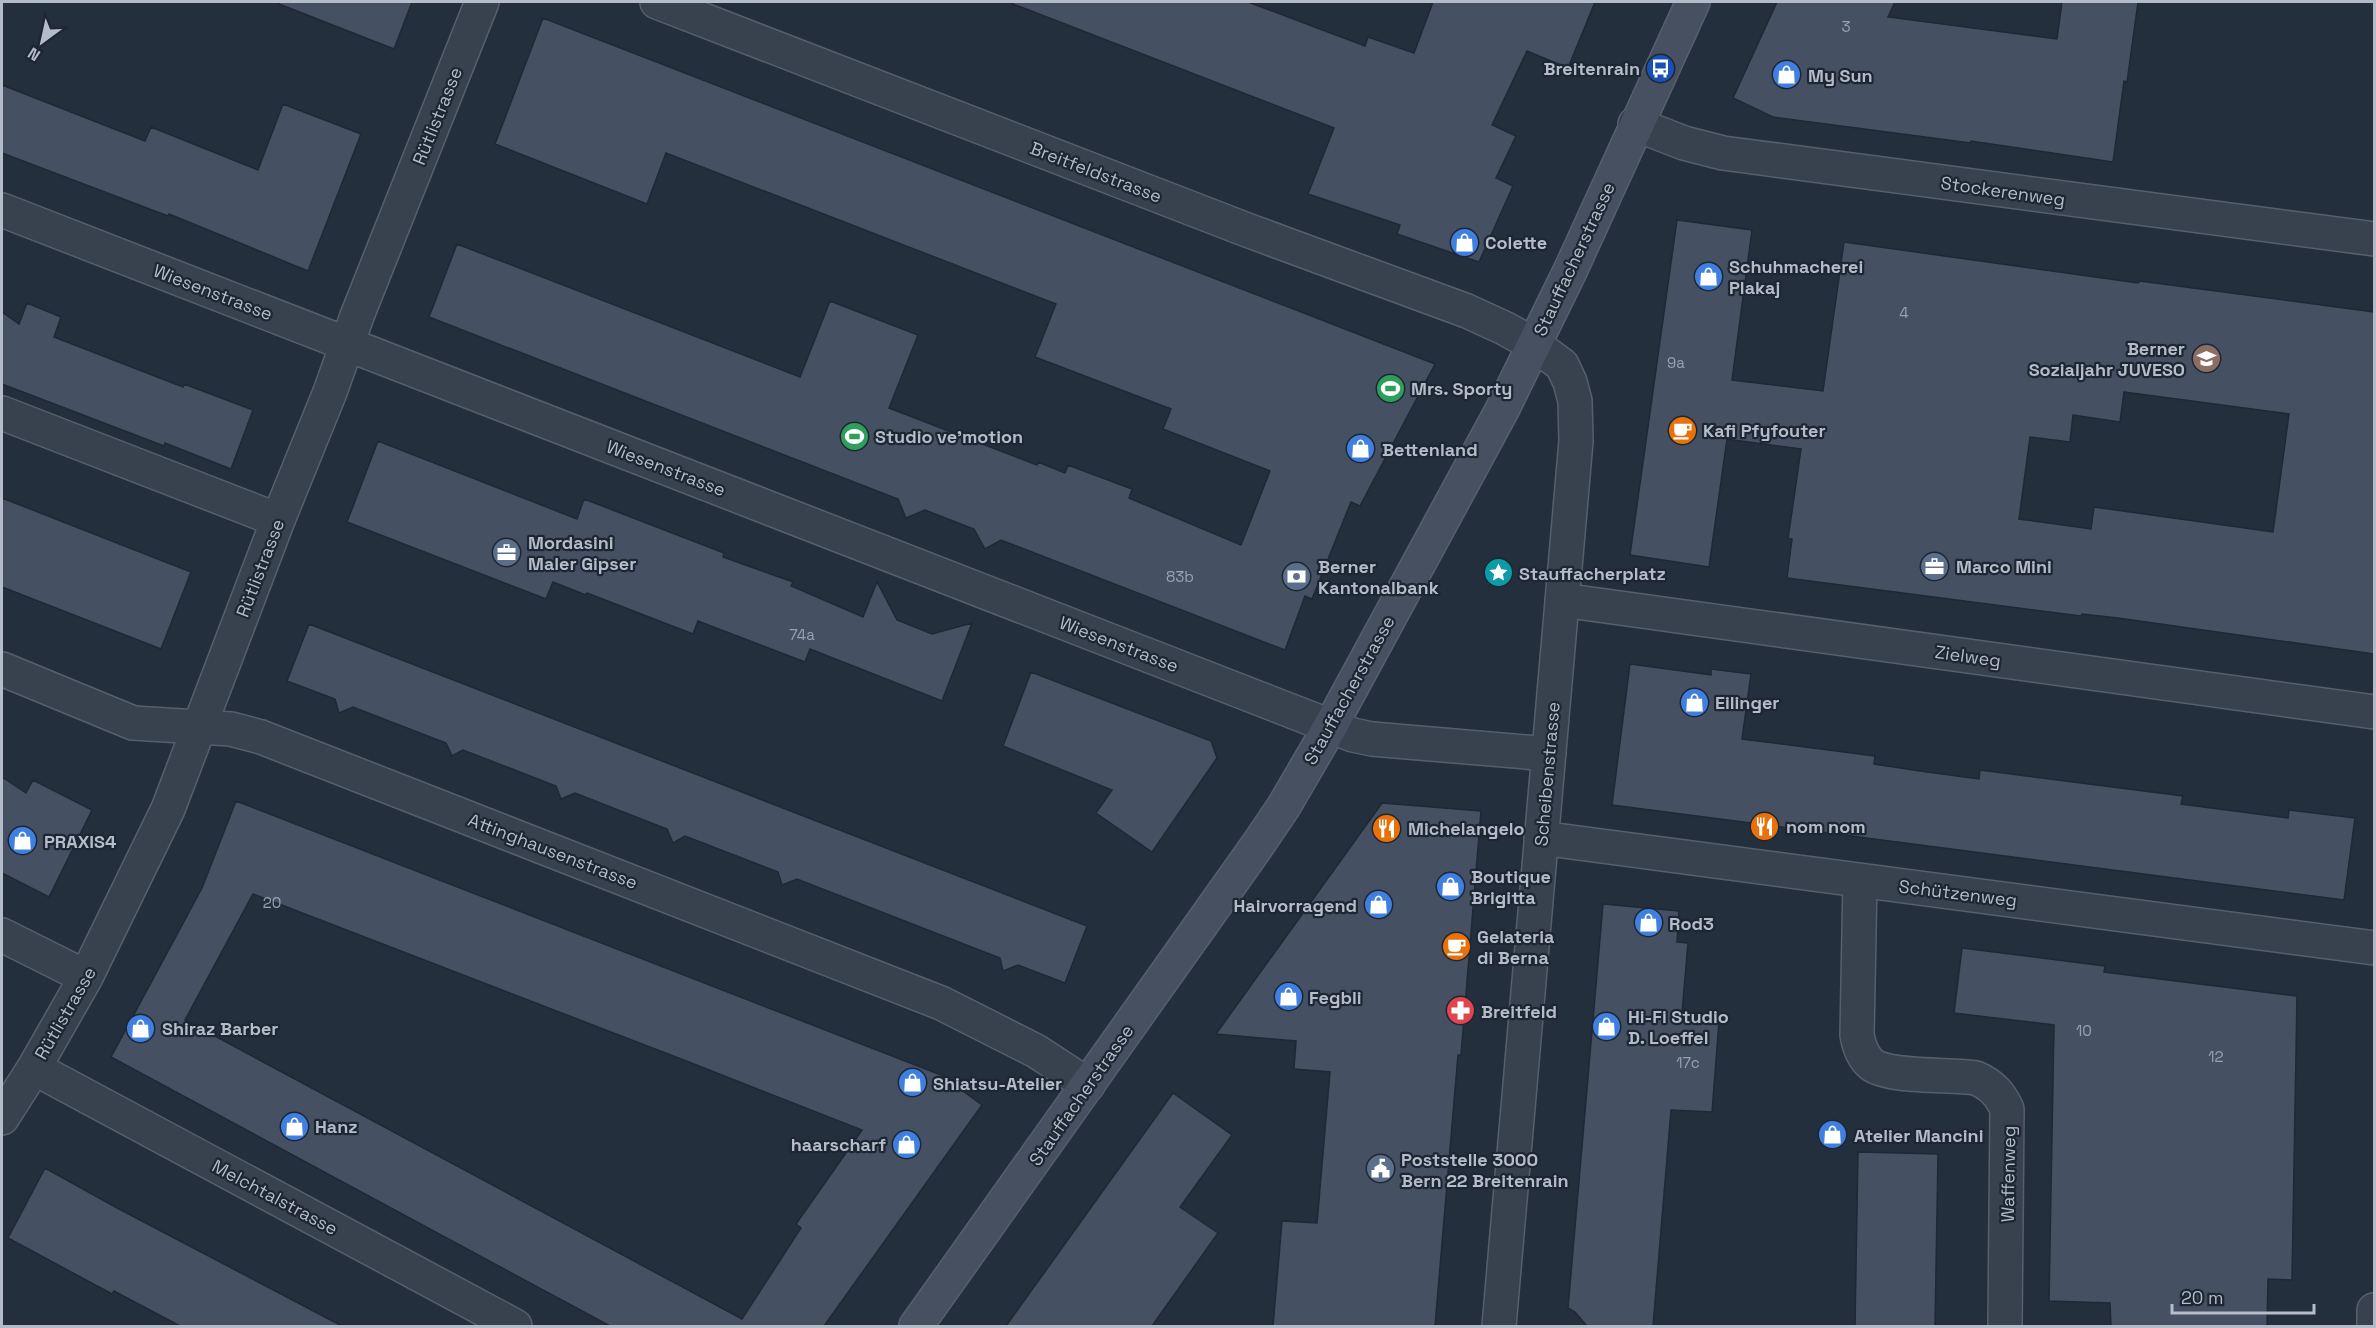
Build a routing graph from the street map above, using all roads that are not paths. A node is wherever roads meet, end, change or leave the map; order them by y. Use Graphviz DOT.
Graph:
graph roads {
  1 [pos="482,2"];
  2 [pos="657,2"];
  3 [pos="1693,2"];
  4 [pos="1635,124"];
  5 [pos="2,210"];
  6 [pos="2374,239"];
  7 [pos="347,344"];
  8 [pos="1535,345"];
  9 [pos="2,413"];
  10 [pos="278,520"];
  11 [pos="1562,600"];
  12 [pos="2,669"];
  13 [pos="2374,712"];
  14 [pos="201,726"];
  15 [pos="1330,727"];
  16 [pos="1549,754"];
  17 [pos="1541,838"];
  18 [pos="1860,881"];
  19 [pos="2,934"];
  20 [pos="2374,948"];
  21 [pos="86,977"];
  22 [pos="34,1068"];
  23 [pos="1088,1085"];
  24 [pos="2,1118"];
  25 [pos="2374,1311"];
  26 [pos="515,1326"];
  27 [pos="916,1326"];
  28 [pos="1499,1326"];
  29 [pos="2005,1326"];
  30 [pos="2374,1326"];
  1 -- 7 [label="street, Rütlistrasse"];
  2 -- 8 [label="street, Breitfeldstrasse"];
  3 -- 4 [label="street, Stauffacherstrasse"];
  4 -- 6 [label="street, Stockerenweg"];
  4 -- 8 [label="street, Stauffacherstrasse"];
  5 -- 7 [label="street, Wiesenstrasse"];
  7 -- 10 [label="street, Rütlistrasse"];
  7 -- 15 [label="street, Wiesenstrasse"];
  8 -- 11 [label="street, Scheibenstrasse"];
  8 -- 15 [label="street, Stauffacherstrasse"];
  9 -- 10 [label="street"];
  10 -- 14 [label="street, Rütlistrasse"];
  11 -- 13 [label="street, Zielweg"];
  11 -- 16 [label="street, Scheibenstrasse"];
  12 -- 14 [label="street, Attinghausenstrasse"];
  14 -- 21 [label="street, Rütlistrasse"];
  14 -- 23 [label="street, Attinghausenstrasse"];
  15 -- 16 [label="street"];
  15 -- 23 [label="street, Stauffacherstrasse"];
  16 -- 17 [label="street, Scheibenstrasse"];
  17 -- 18 [label="street, Schützenweg"];
  17 -- 28 [label="street, Scheibenstrasse"];
  18 -- 20 [label="street, Schützenweg"];
  18 -- 29 [label="street, Waffenweg"];
  19 -- 21 [label="street"];
  21 -- 22 [label="street, Rütlistrasse"];
  22 -- 24 [label="street, Rütlistrasse"];
  22 -- 26 [label="street, Melchtalstrasse"];
  23 -- 27 [label="street, Stauffacherstrasse"];
  25 -- 30 [label="street"];
}
